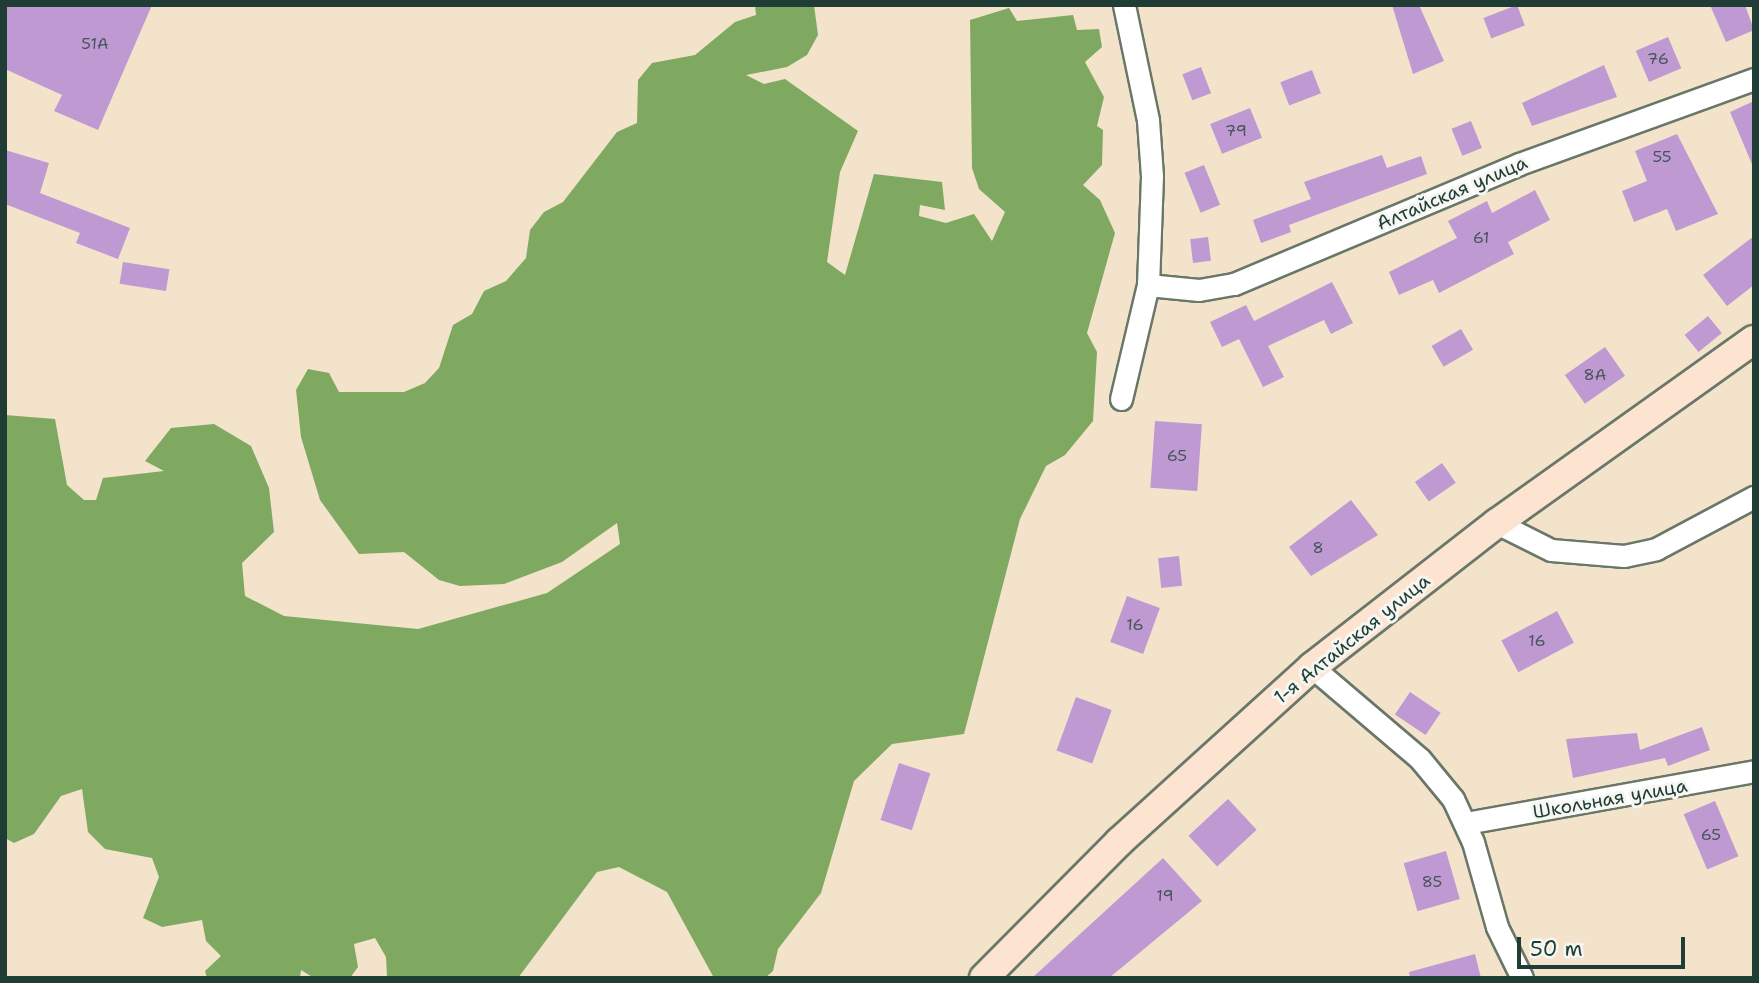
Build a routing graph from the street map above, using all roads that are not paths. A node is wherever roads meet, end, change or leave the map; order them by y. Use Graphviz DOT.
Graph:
graph roads {
  1 [pos="1124,5"];
  2 [pos="1754,79"];
  3 [pos="1148,285"];
  4 [pos="1754,340"];
  5 [pos="1121,398"];
  6 [pos="1754,497"];
  7 [pos="1497,523"];
  8 [pos="1312,667"];
  9 [pos="1754,771"];
  10 [pos="1466,823"];
  11 [pos="984,978"];
  12 [pos="1522,978"];
  1 -- 3 [label="street"];
  2 -- 3 [label="street, Алтайская улица"];
  3 -- 5 [label="street"];
  4 -- 7 [label="street, 1-я Алтайская улица"];
  6 -- 7 [label="street"];
  7 -- 8 [label="street, 1-я Алтайская улица"];
  8 -- 10 [label="street"];
  8 -- 11 [label="street, 1-я Алтайская улица"];
  9 -- 10 [label="street, Школьная улица"];
  10 -- 12 [label="street"];
}
